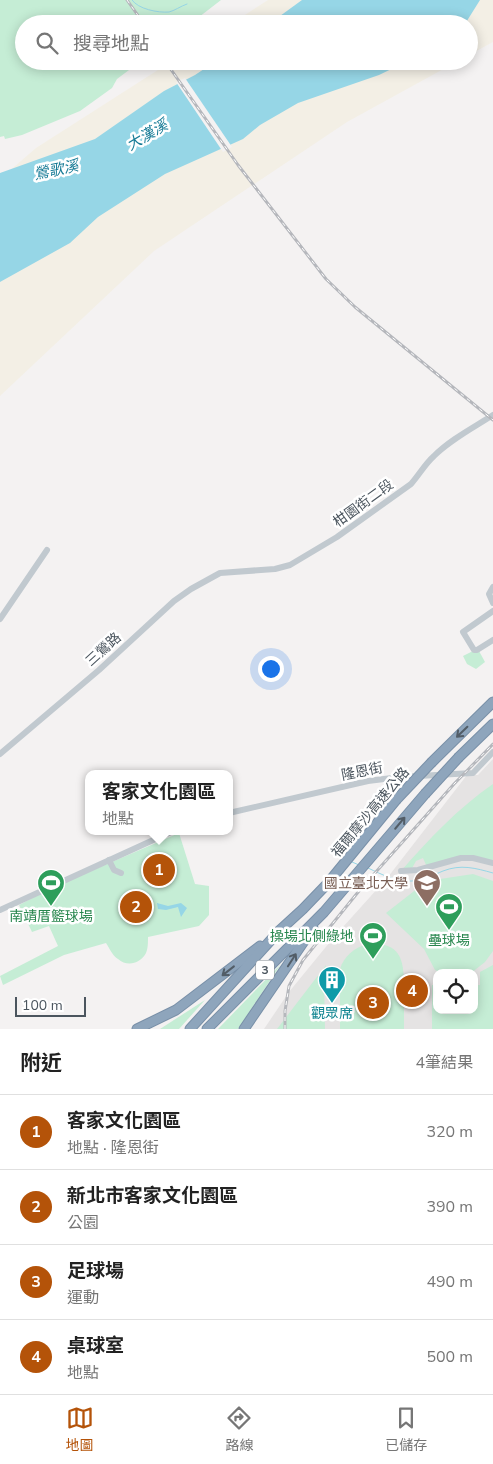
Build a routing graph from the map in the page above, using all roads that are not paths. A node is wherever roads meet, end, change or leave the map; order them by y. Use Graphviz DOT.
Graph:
graph roads {
  1 [pos="493,415"];
  2 [pos="47,550"];
  3 [pos="228,572"];
  4 [pos="493,587"];
  5 [pos="493,602"];
  6 [pos="493,611"];
  7 [pos="0,619"];
  8 [pos="493,640"];
  9 [pos="493,702"];
  10 [pos="493,724"];
  11 [pos="493,752"];
  12 [pos="0,754"];
  13 [pos="233,812"];
  14 [pos="165,835"];
  15 [pos="110,860"];
  16 [pos="493,863"];
  17 [pos="401,871"];
  18 [pos="120,873"];
  19 [pos="0,910"];
  20 [pos="324,912"];
  21 [pos="280,930"];
  22 [pos="137,1029"];
  23 [pos="190,1029"];
  24 [pos="207,1029"];
  25 [pos="244,1029"];
  1 -- 3 [label="street, 柑園街二段"];
  2 -- 7 [label="street"];
  3 -- 12 [label="street, 三鶯路"];
  4 -- 5 [label="street"];
  6 -- 8 [label="street"];
  9 -- 21 [label="highway, 福爾摩沙高速公路 / 3, one-way, bridge"];
  20 -- 10 [label="highway, 3, one-way, bridge"];
  11 -- 13 [label="street, 隆恩街"];
  14 -- 15 [label="street"];
  15 -- 18 [label="street"];
  15 -- 19 [label="street"];
  16 -- 17 [label="street"];
  20 -- 24 [label="highway, 3"];
  25 -- 20 [label="highway, one-way"];
  21 -- 22 [label="highway, one-way"];
  21 -- 23 [label="highway, 福爾摩沙高速公路 / 3"];
}
